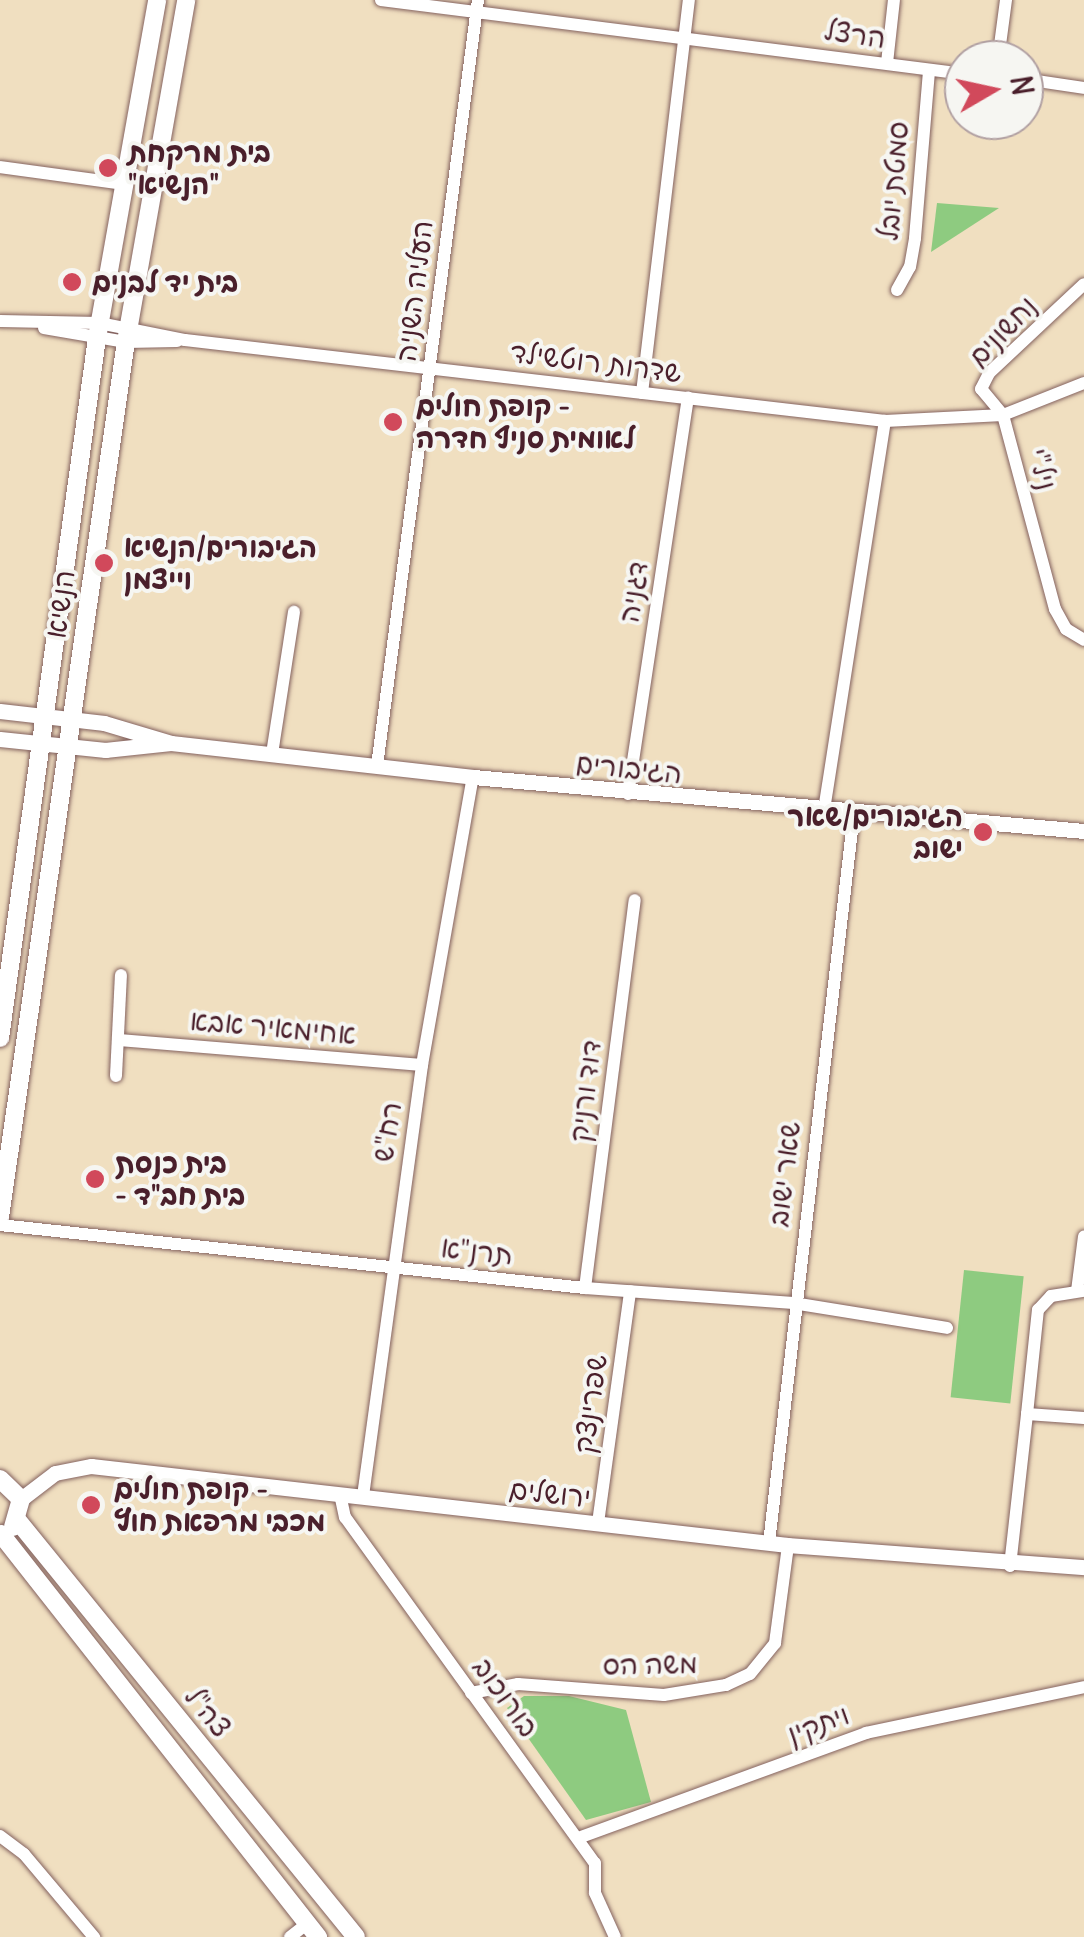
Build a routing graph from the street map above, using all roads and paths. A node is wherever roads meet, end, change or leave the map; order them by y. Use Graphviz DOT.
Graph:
graph roads {
  1 [pos="156,0"];
  2 [pos="186,0"];
  3 [pos="381,0"];
  4 [pos="689,0"];
  5 [pos="894,0"];
  6 [pos="1006,0"];
  7 [pos="477,6"];
  8 [pos="686,37"];
  9 [pos="1001,40"];
  10 [pos="886,63"];
  11 [pos="929,72"];
  12 [pos="944,73"];
  13 [pos="1044,83"];
  14 [pos="1084,88"];
  15 [pos="0,167"];
  16 [pos="124,184"];
  17 [pos="1084,284"];
  18 [pos="897,290"];
  19 [pos="0,321"];
  20 [pos="98,330"];
  21 [pos="127,334"];
  22 [pos="430,368"];
  23 [pos="1084,383"];
  24 [pos="642,393"];
  25 [pos="688,398"];
  26 [pos="1003,415"];
  27 [pos="885,421"];
  28 [pos="294,612"];
  29 [pos="1084,640"];
  30 [pos="0,711"];
  31 [pos="48,716"];
  32 [pos="72,719"];
  33 [pos="0,739"];
  34 [pos="171,743"];
  35 [pos="44,744"];
  36 [pos="68,747"];
  37 [pos="272,754"];
  38 [pos="377,766"];
  39 [pos="473,777"];
  40 [pos="628,794"];
  41 [pos="824,810"];
  42 [pos="854,813"];
  43 [pos="1084,831"];
  44 [pos="634,900"];
  45 [pos="121,974"];
  46 [pos="0,1034"];
  47 [pos="119,1040"];
  48 [pos="422,1065"];
  49 [pos="116,1076"];
  50 [pos="0,1216"];
  51 [pos="0,1224"];
  52 [pos="1084,1236"];
  53 [pos="392,1266"];
  54 [pos="585,1288"];
  55 [pos="1080,1291"];
  56 [pos="630,1292"];
  57 [pos="793,1303"];
  58 [pos="947,1328"];
  59 [pos="1027,1414"];
  60 [pos="1084,1418"];
  61 [pos="0,1479"];
  62 [pos="340,1494"];
  63 [pos="363,1496"];
  64 [pos="21,1498"];
  65 [pos="18,1521"];
  66 [pos="598,1523"];
  67 [pos="0,1534"];
  68 [pos="769,1542"];
  69 [pos="788,1546"];
  70 [pos="1010,1566"];
  71 [pos="1084,1567"];
  72 [pos="1084,1687"];
  73 [pos="471,1692"];
  74 [pos="0,1836"];
  75 [pos="578,1838"];
  76 [pos="313,1930"];
  77 [pos="94,1937"];
  78 [pos="290,1937"];
  79 [pos="356,1937"];
  80 [pos="615,1937"];
  1 -- 16 [label="main road, הנשיא"];
  2 -- 21 [label="main road, הנשיא"];
  3 -- 7 [label="street, הרצל"];
  4 -- 8 [label="street"];
  5 -- 10 [label="street"];
  6 -- 9 [label="street"];
  7 -- 8 [label="street, הרצל"];
  7 -- 22 [label="street, העליה השניה"];
  8 -- 10 [label="street, הרצל"];
  8 -- 24 [label="street"];
  10 -- 11 [label="street, הרצל"];
  11 -- 12 [label="street, הרצל"];
  11 -- 18 [label="street, סמטת יובל"];
  13 -- 14 [label="street"];
  15 -- 16 [label="street"];
  16 -- 20 [label="main road, הנשיא"];
  17 -- 26 [label="street, נחשונים"];
  19 -- 20 [label="street, שדרות רוטשילד"];
  20 -- 21 [label="street, שדרות רוטשילד"];
  20 -- 31 [label="main road, הנשיא"];
  21 -- 22 [label="street, שדרות רוטשילד"];
  21 -- 32 [label="main road, הנשיא"];
  22 -- 24 [label="street, שדרות רוטשילד"];
  22 -- 38 [label="street, העליה השניה"];
  23 -- 26 [label="street, שדרות רוטשילד"];
  24 -- 25 [label="street, שדרות רוטשילד"];
  25 -- 27 [label="street, שדרות רוטשילד"];
  25 -- 40 [label="street, דגניה"];
  26 -- 27 [label="street, שדרות רוטשילד"];
  26 -- 29 [label="street, ניל\"י"];
  27 -- 41 [label="street"];
  28 -- 37 [label="street"];
  30 -- 31 [label="street, הגיבורים"];
  31 -- 32 [label="street, הגיבורים"];
  31 -- 35 [label="main road, הנשיא"];
  32 -- 34 [label="street, הגיבורים"];
  32 -- 36 [label="main road, הנשיא"];
  33 -- 35 [label="street, הגיבורים"];
  34 -- 36 [label="street, הגיבורים"];
  34 -- 37 [label="street, הגיבורים"];
  35 -- 36 [label="street, הגיבורים"];
  35 -- 46 [label="main road, הנשיא"];
  36 -- 50 [label="main road, הנשיא"];
  37 -- 38 [label="street, הגיבורים"];
  38 -- 39 [label="street, הגיבורים"];
  39 -- 40 [label="street, הגיבורים"];
  39 -- 48 [label="street, רח\"ש"];
  40 -- 41 [label="street, הגיבורים"];
  41 -- 42 [label="street, הגיבורים"];
  42 -- 43 [label="street, הגיבורים"];
  42 -- 57 [label="street, שאר ישוב"];
  44 -- 54 [label="street, דוד ורניק"];
  45 -- 47 [label="street"];
  47 -- 48 [label="street, אחימאיר אבא"];
  47 -- 49 [label="street"];
  48 -- 53 [label="street, רח\"ש"];
  51 -- 53 [label="street, תרנ\"א"];
  52 -- 55 [label="street"];
  53 -- 54 [label="street, תרנ\"א"];
  53 -- 63 [label="street, רח\"ש"];
  54 -- 56 [label="street, תרנ\"א"];
  55 -- 59 [label="street"];
  56 -- 57 [label="street, תרנ\"א"];
  56 -- 66 [label="street, שפרינצק"];
  57 -- 58 [label="street, תרנ\"א"];
  57 -- 68 [label="street, שאר ישוב"];
  59 -- 60 [label="street"];
  59 -- 70 [label="street"];
  61 -- 64 [label="main road"];
  62 -- 63 [label="street, ירושלים"];
  62 -- 64 [label="street, ירושלים"];
  62 -- 73 [label="street, בורוכוב"];
  63 -- 66 [label="street, ירושלים"];
  64 -- 65 [label="main road"];
  65 -- 67 [label="main road"];
  65 -- 79 [label="main road, צה\"ל"];
  66 -- 68 [label="street, ירושלים"];
  67 -- 76 [label="main road, צה\"ל"];
  68 -- 69 [label="street, ירושלים"];
  69 -- 70 [label="street, ירושלים"];
  69 -- 73 [label="street, משה הס"];
  70 -- 71 [label="street, ירושלים"];
  72 -- 75 [label="street, ויתקין"];
  73 -- 75 [label="street, בורוכוב"];
  74 -- 77 [label="street"];
  75 -- 80 [label="street, בורוכוב"];
  76 -- 78 [label="street"];
}
